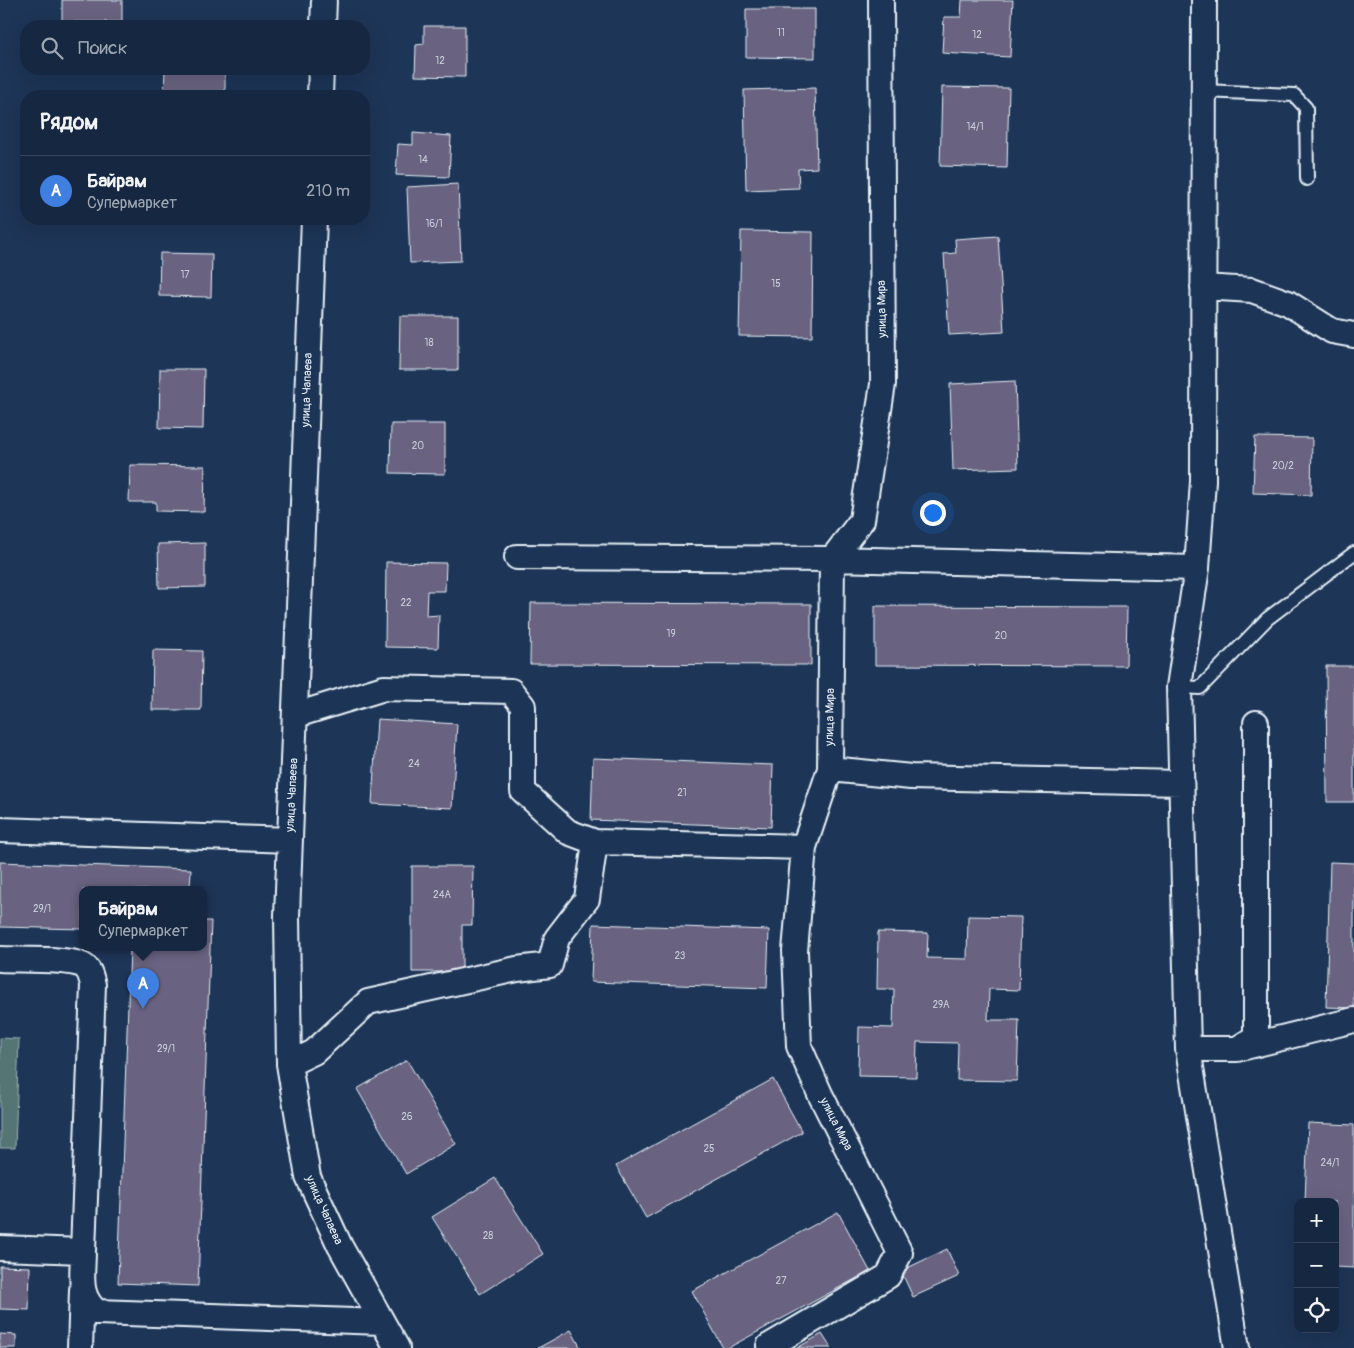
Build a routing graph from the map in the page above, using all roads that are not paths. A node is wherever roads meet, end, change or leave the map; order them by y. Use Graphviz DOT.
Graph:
graph roads {
  1 [pos="324,0"];
  2 [pos="881,0"];
  3 [pos="1204,0"];
  4 [pos="323,20"];
  5 [pos="321,75"];
  6 [pos="320,90"];
  7 [pos="1204,91"];
  8 [pos="1307,179"];
  9 [pos="314,225"];
  10 [pos="1204,287"];
  11 [pos="1354,335"];
  12 [pos="1354,553"];
  13 [pos="517,557"];
  14 [pos="832,559"];
  15 [pos="1197,568"];
  16 [pos="1179,687"];
  17 [pos="296,715"];
  18 [pos="1256,723"];
  19 [pos="830,770"];
  20 [pos="1181,783"];
  21 [pos="0,830"];
  22 [pos="290,840"];
  23 [pos="595,842"];
  24 [pos="804,847"];
  25 [pos="0,960"];
  26 [pos="1354,1020"];
  27 [pos="1188,1049"];
  28 [pos="1237,1049"];
  29 [pos="289,1064"];
  30 [pos="0,1248"];
  31 [pos="84,1251"];
  32 [pos="82,1290"];
  33 [pos="382,1322"];
  34 [pos="769,1346"];
  35 [pos="80,1348"];
  36 [pos="397,1348"];
  37 [pos="1237,1348"];
  1 -- 4 [label="street"];
  2 -- 14 [label="street, улица Мира"];
  3 -- 7 [label="street"];
  5 -- 6 [label="street"];
  7 -- 8 [label="lane"];
  7 -- 10 [label="street"];
  9 -- 17 [label="street, улица Чапаева"];
  10 -- 11 [label="street"];
  10 -- 15 [label="street"];
  12 -- 16 [label="lane"];
  13 -- 14 [label="street"];
  14 -- 15 [label="street"];
  14 -- 19 [label="street, улица Мира"];
  15 -- 16 [label="street"];
  16 -- 20 [label="street"];
  17 -- 22 [label="street, улица Чапаева"];
  17 -- 23 [label="street"];
  18 -- 28 [label="street"];
  19 -- 20 [label="street"];
  19 -- 24 [label="street, улица Мира"];
  20 -- 27 [label="street"];
  21 -- 22 [label="street"];
  22 -- 29 [label="street, улица Чапаева"];
  23 -- 24 [label="street"];
  23 -- 29 [label="street"];
  24 -- 34 [label="street, улица Мира"];
  25 -- 31 [label="street"];
  26 -- 28 [label="street"];
  27 -- 28 [label="street"];
  27 -- 37 [label="street"];
  29 -- 33 [label="street, улица Чапаева"];
  30 -- 31 [label="street"];
  31 -- 32 [label="street"];
  32 -- 33 [label="street"];
  32 -- 35 [label="street"];
  33 -- 36 [label="street, улица Чапаева"];
}
